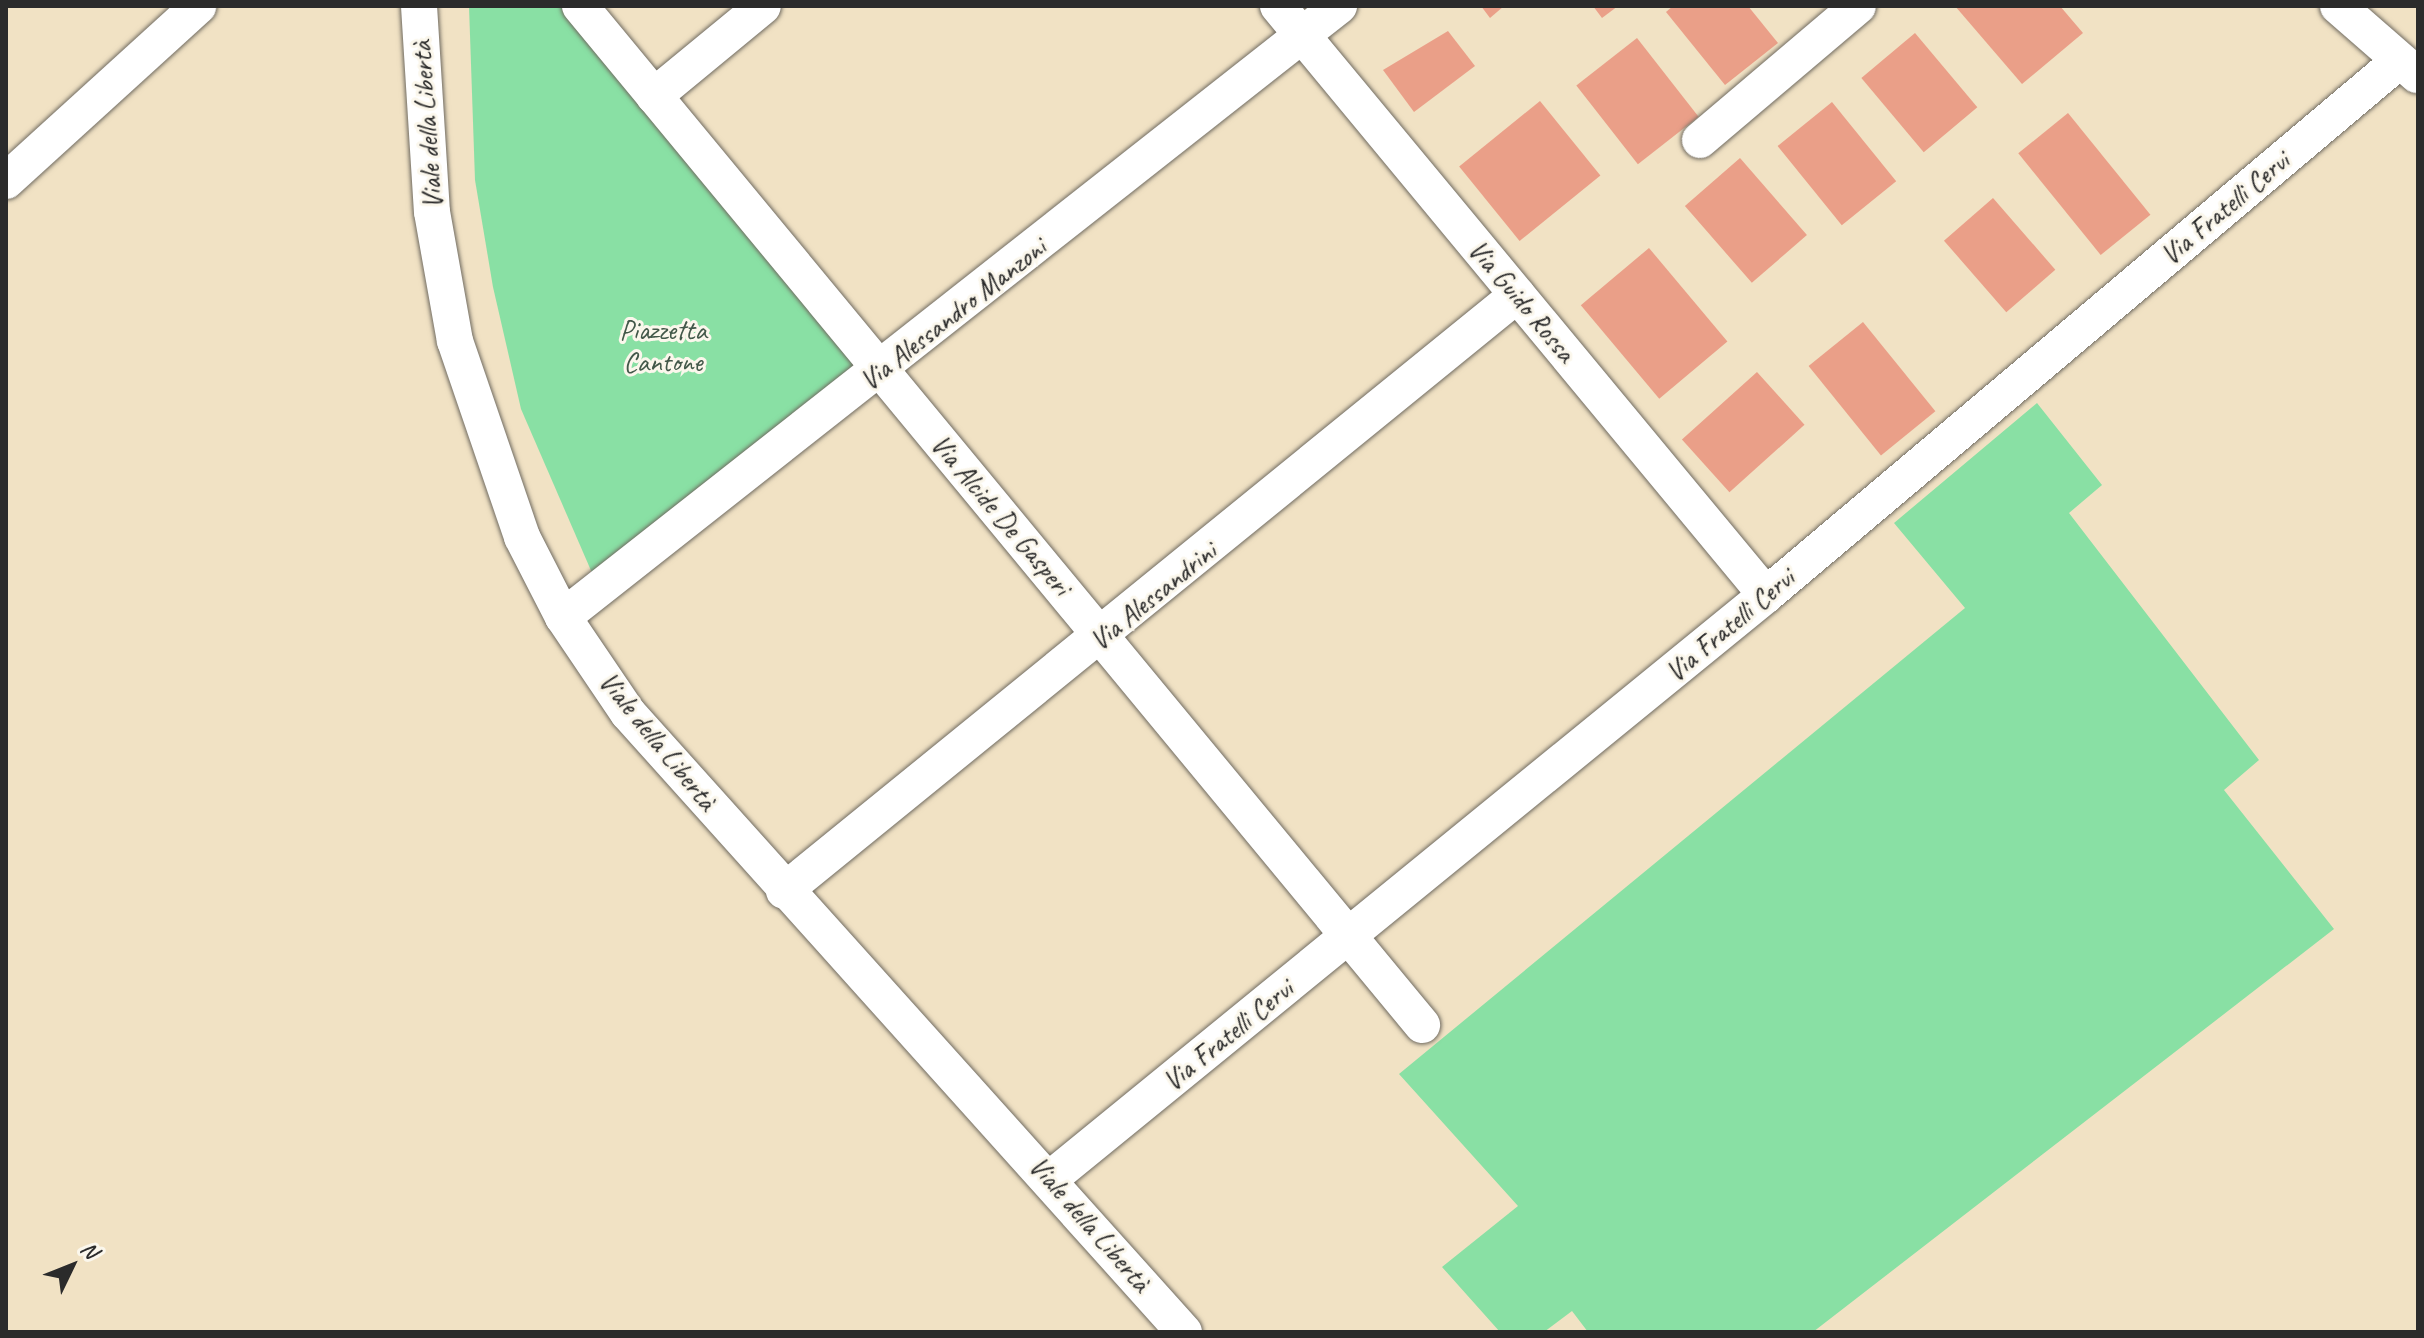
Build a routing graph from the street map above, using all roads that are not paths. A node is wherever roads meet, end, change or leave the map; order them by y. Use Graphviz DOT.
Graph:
graph roads {
  1 [pos="198,6"];
  2 [pos="419,6"];
  3 [pos="580,6"];
  4 [pos="763,6"];
  5 [pos="1278,6"];
  6 [pos="1339,6"];
  7 [pos="1858,6"];
  8 [pos="2338,6"];
  9 [pos="1303,36"];
  10 [pos="2408,69"];
  11 [pos="654,96"];
  12 [pos="1700,140"];
  13 [pos="6,181"];
  14 [pos="1517,295"];
  15 [pos="882,370"];
  16 [pos="1766,595"];
  17 [pos="563,617"];
  18 [pos="1103,638"];
  19 [pos="784,891"];
  20 [pos="1350,936"];
  21 [pos="1422,1025"];
  22 [pos="1051,1178"];
  23 [pos="1184,1332"];
  1 -- 13 [label="street"];
  2 -- 17 [label="street, Viale della Libertà"];
  3 -- 11 [label="street, Via Alcide De Gasperi"];
  4 -- 11 [label="street"];
  5 -- 9 [label="street, Via Guido Rossa"];
  6 -- 9 [label="street, Via Alessandro Manzoni"];
  7 -- 12 [label="street"];
  8 -- 10 [label="street"];
  9 -- 14 [label="street, Via Guido Rossa"];
  9 -- 15 [label="street, Via Alessandro Manzoni"];
  10 -- 16 [label="street, Via Fratelli Cervi"];
  11 -- 15 [label="street, Via Alcide De Gasperi"];
  14 -- 16 [label="street, Via Guido Rossa"];
  14 -- 18 [label="street, Via Alessandrini"];
  15 -- 17 [label="street, Via Alessandro Manzoni"];
  15 -- 18 [label="street, Via Alcide De Gasperi"];
  16 -- 20 [label="street, Via Fratelli Cervi"];
  17 -- 19 [label="street, Viale della Libertà"];
  18 -- 19 [label="street, Via Alessandrini"];
  18 -- 20 [label="street, Via Alcide De Gasperi"];
  19 -- 22 [label="street, Viale della Libertà"];
  20 -- 21 [label="street, Via Alcide De Gasperi"];
  20 -- 22 [label="street, Via Fratelli Cervi"];
  22 -- 23 [label="street, Viale della Libertà"];
}
